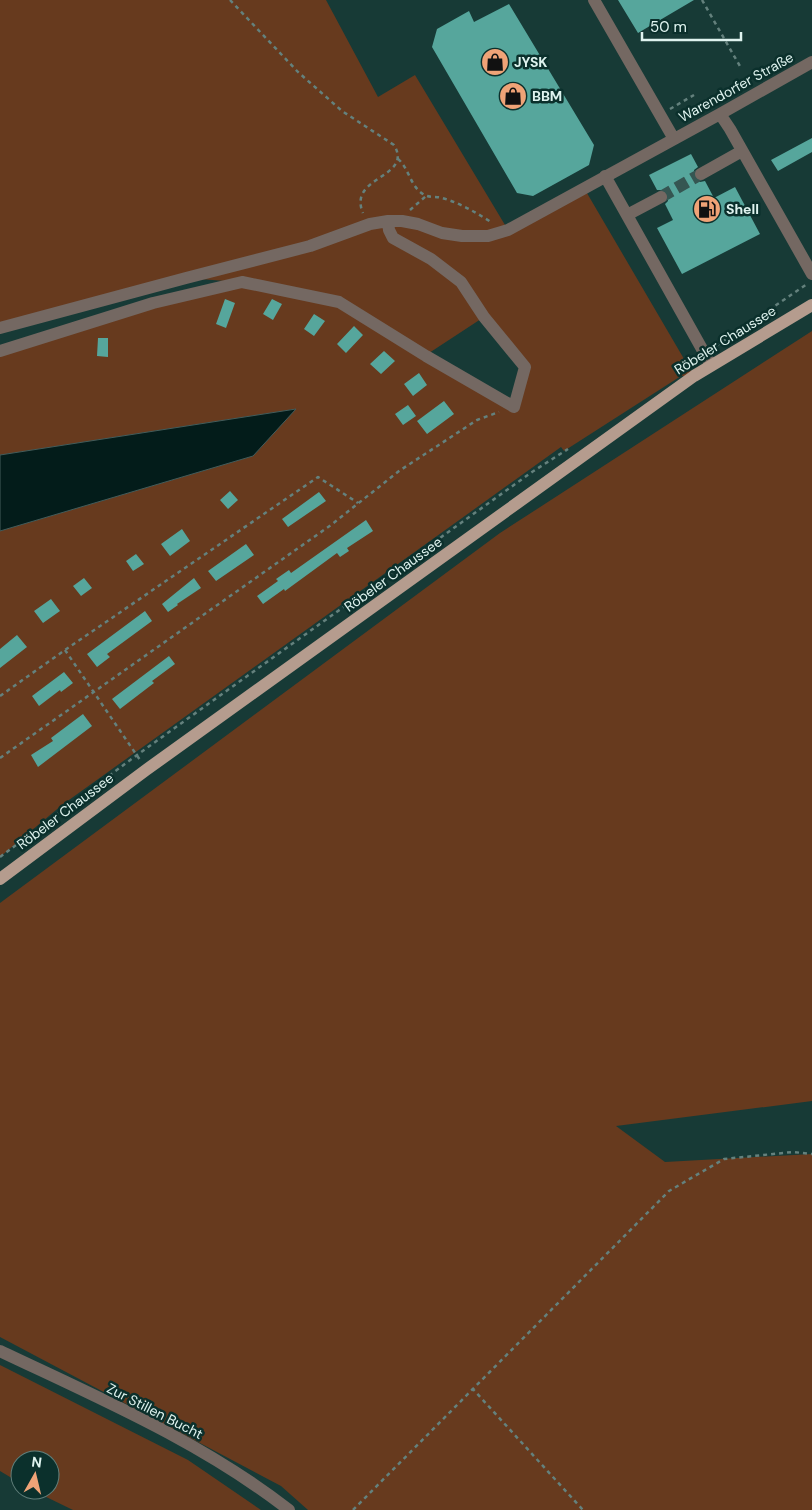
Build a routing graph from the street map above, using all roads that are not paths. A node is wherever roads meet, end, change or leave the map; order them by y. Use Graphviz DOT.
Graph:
graph roads {
  1 [pos="594,0"];
  2 [pos="812,62"];
  3 [pos="720,114"];
  4 [pos="674,139"];
  5 [pos="742,151"];
  6 [pos="701,174"];
  7 [pos="605,176"];
  8 [pos="661,197"];
  9 [pos="627,215"];
  10 [pos="388,221"];
  11 [pos="812,274"];
  12 [pos="812,305"];
  13 [pos="0,328"];
  14 [pos="0,351"];
  15 [pos="708,359"];
  16 [pos="0,879"];
  17 [pos="0,1351"];
  18 [pos="289,1510"];
  1 -- 4 [label="street, Warendorfer Straße"];
  2 -- 3 [label="street, Warendorfer Straße"];
  3 -- 4 [label="street, Warendorfer Straße"];
  3 -- 5 [label="street"];
  4 -- 7 [label="street, Warendorfer Straße"];
  5 -- 6 [label="street"];
  5 -- 11 [label="street"];
  7 -- 9 [label="street"];
  7 -- 10 [label="street, Warendorfer Straße"];
  8 -- 9 [label="street"];
  9 -- 15 [label="street"];
  10 -- 13 [label="street, Warendorfer Straße"];
  10 -- 14 [label="street"];
  12 -- 15 [label="main road, Röbeler Chaussee"];
  15 -- 16 [label="main road, Röbeler Chaussee"];
  17 -- 18 [label="street, Zur Stillen Bucht"];
}
